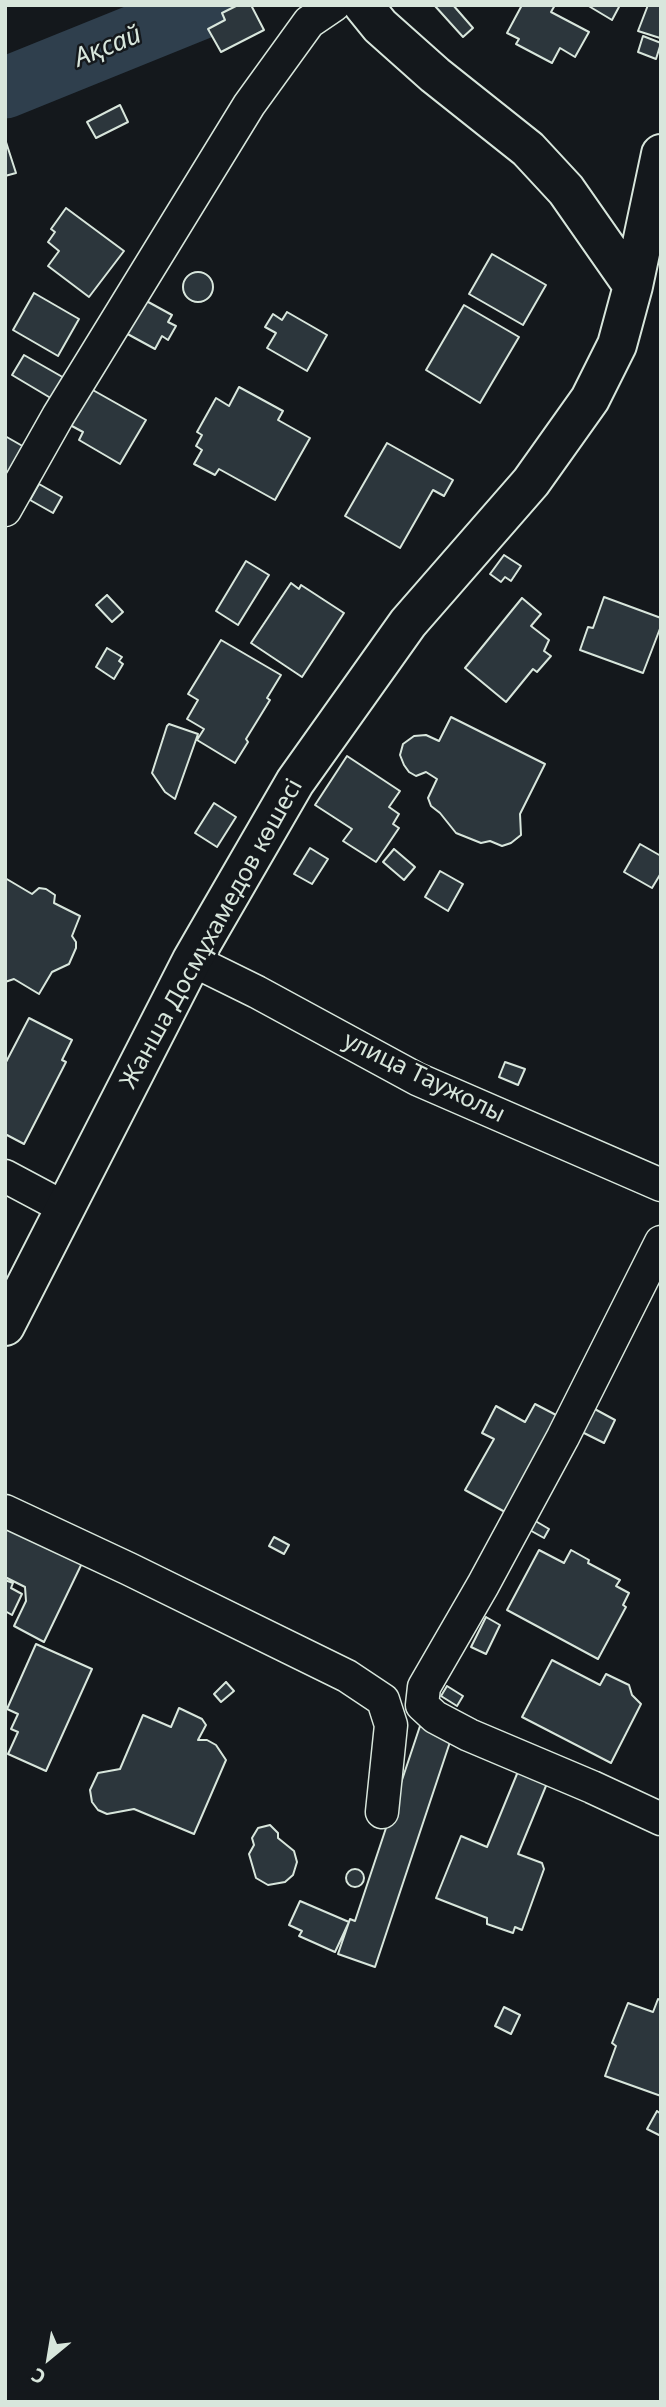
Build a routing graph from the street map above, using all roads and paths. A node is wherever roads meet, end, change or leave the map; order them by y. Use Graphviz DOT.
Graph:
graph roads {
  1 [pos="334,5"];
  2 [pos="363,5"];
  3 [pos="661,154"];
  4 [pos="633,286"];
  5 [pos="5,510"];
  6 [pos="192,960"];
  7 [pos="5,1176"];
  8 [pos="661,1185"];
  9 [pos="65,1208"];
  10 [pos="661,1242"];
  11 [pos="5,1326"];
  12 [pos="5,1511"];
  13 [pos="382,1812"];
  14 [pos="661,1819"];
  1 -- 5 [label="street"];
  2 -- 4 [label="street"];
  3 -- 4 [label="street, Жанша Досмұхамедов көшесі"];
  4 -- 6 [label="street, Жанша Досмұхамедов көшесі"];
  6 -- 8 [label="street, улица Таужолы"];
  6 -- 9 [label="street, Жанша Досмұхамедов көшесі"];
  7 -- 9 [label="street"];
  9 -- 11 [label="street, Жанша Досмұхамедов көшесі"];
  10 -- 14 [label="street"];
  12 -- 13 [label="street"];
}
